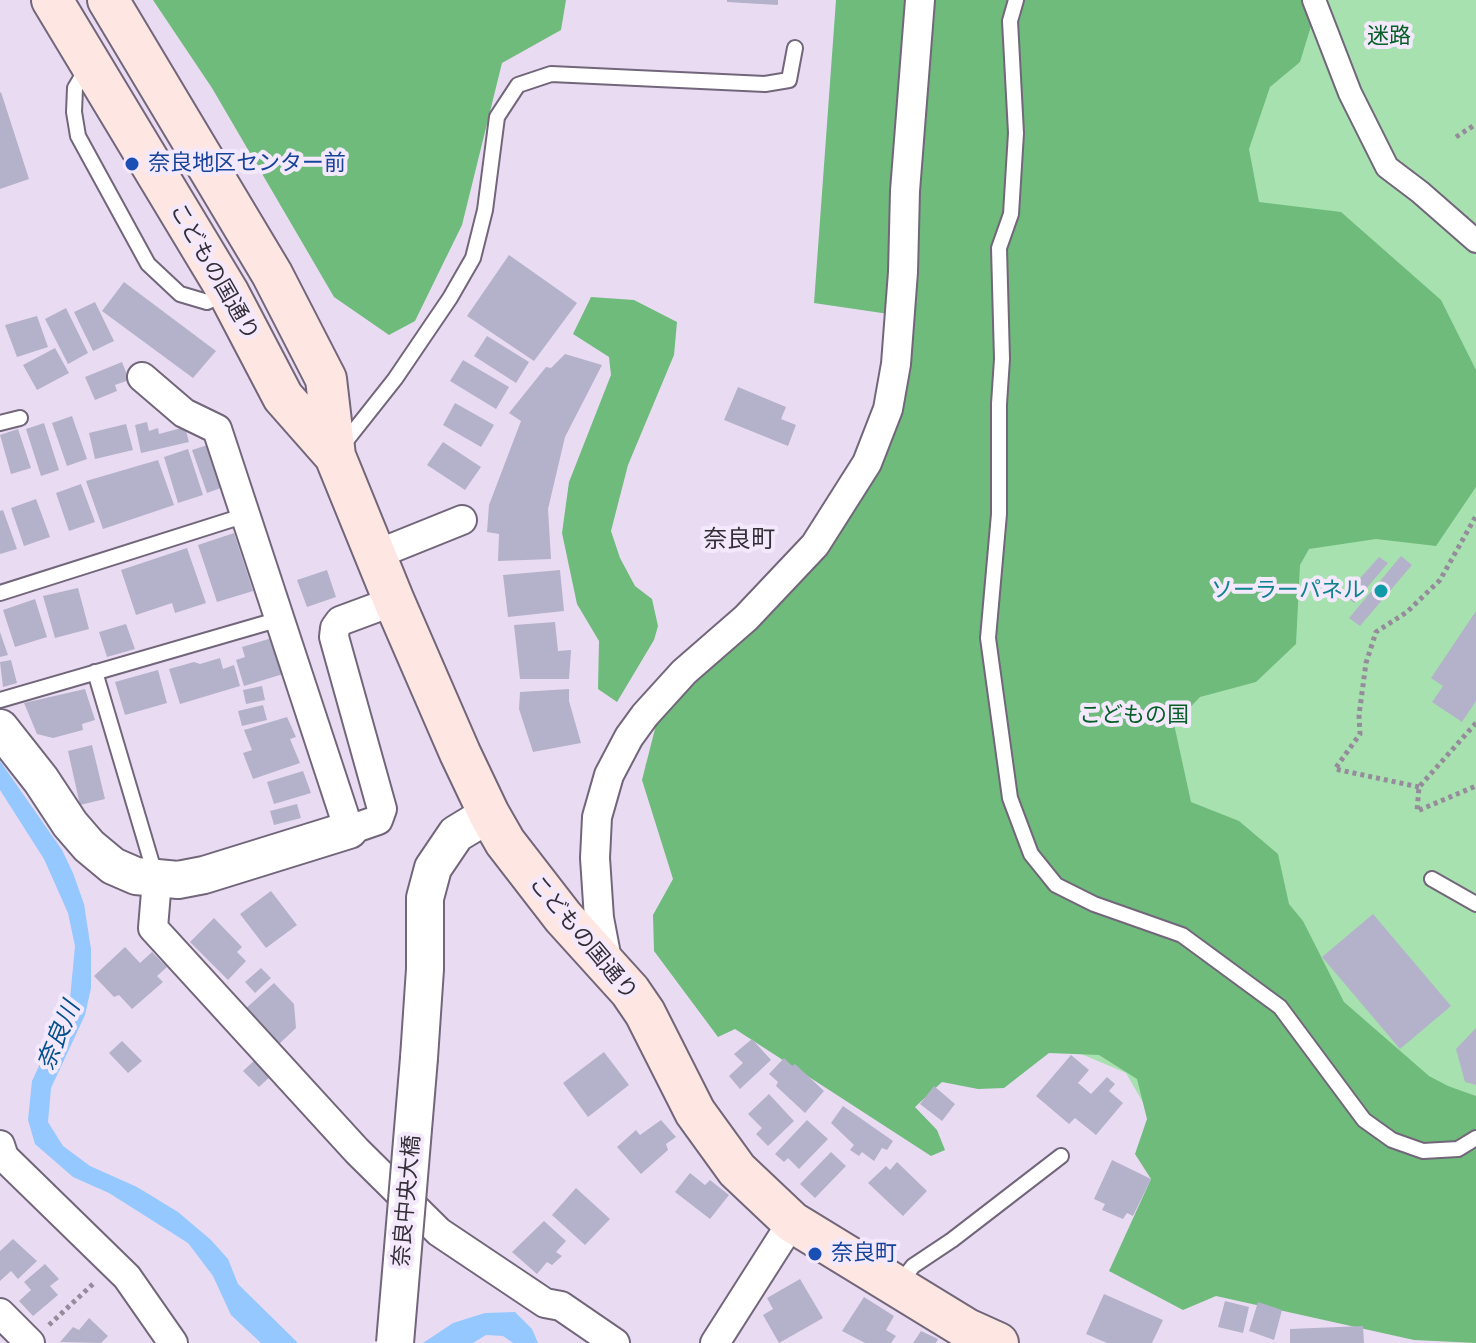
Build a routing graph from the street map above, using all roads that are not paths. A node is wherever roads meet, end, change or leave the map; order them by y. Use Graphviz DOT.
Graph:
graph roads {
  1 [pos="52,0"];
  2 [pos="108,0"];
  3 [pos="920,0"];
  4 [pos="1016,0"];
  5 [pos="1314,0"];
  6 [pos="795,48"];
  7 [pos="90,62"];
  8 [pos="1476,241"];
  9 [pos="228,292"];
  10 [pos="142,377"];
  11 [pos="20,418"];
  12 [pos="0,423"];
  13 [pos="335,456"];
  14 [pos="246,515"];
  15 [pos="462,520"];
  16 [pos="375,555"];
  17 [pos="0,593"];
  18 [pos="394,601"];
  19 [pos="280,619"];
  20 [pos="95,672"];
  21 [pos="0,700"];
  22 [pos="0,728"];
  23 [pos="489,814"];
  24 [pos="349,830"];
  25 [pos="1432,879"];
  26 [pos="157,880"];
  27 [pos="1476,904"];
  28 [pos="609,970"];
  29 [pos="1476,1138"];
  30 [pos="0,1145"];
  31 [pos="1061,1156"];
  32 [pos="792,1222"];
  33 [pos="897,1287"];
  34 [pos="0,1313"];
  35 [pos="36,1338"];
  36 [pos="173,1343"];
  37 [pos="395,1343"];
  38 [pos="615,1343"];
  39 [pos="715,1343"];
  40 [pos="998,1343"];
  1 -- 7 [label="main road, こどもの国通り"];
  2 -- 13 [label="main road, こどもの国通り"];
  3 -- 28 [label="street"];
  4 -- 29 [label="lane"];
  5 -- 8 [label="street"];
  6 -- 13 [label="lane"];
  7 -- 9 [label="main road, こどもの国通り"];
  7 -- 9 [label="lane"];
  9 -- 13 [label="main road, こどもの国通り"];
  10 -- 14 [label="street"];
  11 -- 12 [label="lane"];
  13 -- 16 [label="main road, こどもの国通り"];
  14 -- 17 [label="lane"];
  14 -- 19 [label="street"];
  15 -- 16 [label="street"];
  16 -- 18 [label="main road, こどもの国通り"];
  18 -- 23 [label="main road, こどもの国通り"];
  18 -- 24 [label="street"];
  19 -- 20 [label="lane"];
  19 -- 24 [label="street"];
  20 -- 21 [label="lane"];
  20 -- 26 [label="lane"];
  22 -- 26 [label="street"];
  23 -- 28 [label="main road, こどもの国通り"];
  23 -- 37 [label="street, 奈良中央大橋, bridge"];
  24 -- 26 [label="street"];
  25 -- 27 [label="lane"];
  26 -- 38 [label="street"];
  28 -- 32 [label="main road, こどもの国通り"];
  30 -- 36 [label="street"];
  31 -- 33 [label="lane"];
  32 -- 33 [label="main road, こどもの国通り"];
  32 -- 39 [label="street"];
  33 -- 40 [label="main road, こどもの国通り"];
  34 -- 35 [label="street"];
}
